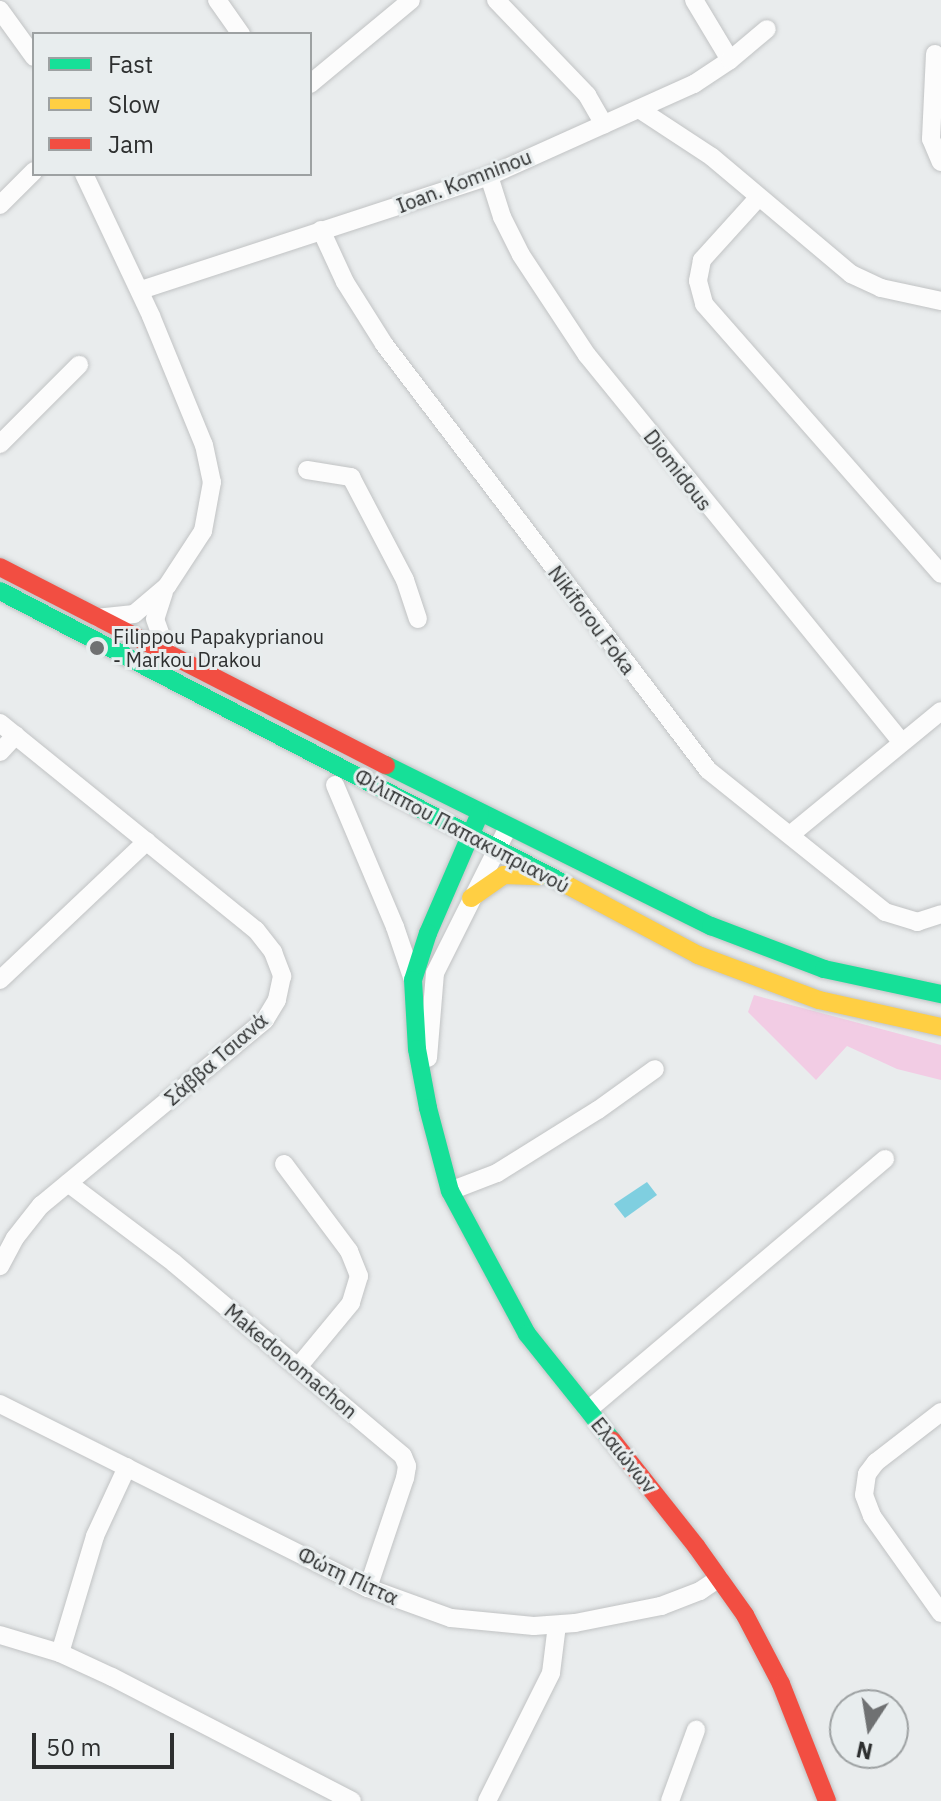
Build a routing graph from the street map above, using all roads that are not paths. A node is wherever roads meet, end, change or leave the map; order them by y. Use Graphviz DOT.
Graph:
graph roads {
  1 [pos="217,0"];
  2 [pos="411,0"];
  3 [pos="496,0"];
  4 [pos="694,0"];
  5 [pos="0,10"];
  6 [pos="767,29"];
  7 [pos="240,32"];
  8 [pos="32,54"];
  9 [pos="935,54"];
  10 [pos="730,60"];
  11 [pos="312,82"];
  12 [pos="639,109"];
  13 [pos="604,124"];
  14 [pos="941,162"];
  15 [pos="32,173"];
  16 [pos="85,176"];
  17 [pos="489,176"];
  18 [pos="758,198"];
  19 [pos="0,205"];
  20 [pos="321,230"];
  21 [pos="141,290"];
  22 [pos="941,301"];
  23 [pos="79,365"];
  24 [pos="0,444"];
  25 [pos="307,470"];
  26 [pos="0,567"];
  27 [pos="941,574"];
  28 [pos="167,586"];
  29 [pos="0,591"];
  30 [pos="97,618"];
  31 [pos="418,619"];
  32 [pos="168,654"];
  33 [pos="941,711"];
  34 [pos="0,723"];
  35 [pos="16,735"];
  36 [pos="902,742"];
  37 [pos="0,752"];
  38 [pos="335,785"];
  39 [pos="480,813"];
  40 [pos="440,818"];
  41 [pos="508,827"];
  42 [pos="469,835"];
  43 [pos="790,835"];
  44 [pos="147,841"];
  45 [pos="497,849"];
  46 [pos="452,877"];
  47 [pos="550,877"];
  48 [pos="471,898"];
  49 [pos="941,914"];
  50 [pos="0,980"];
  51 [pos="413,980"];
  52 [pos="941,994"];
  53 [pos="941,1027"];
  54 [pos="655,1069"];
  55 [pos="428,1108"];
  56 [pos="885,1159"];
  57 [pos="284,1164"];
  58 [pos="68,1183"];
  59 [pos="450,1191"];
  60 [pos="0,1266"];
  61 [pos="298,1367"];
  62 [pos="0,1404"];
  63 [pos="588,1410"];
  64 [pos="941,1412"];
  65 [pos="127,1467"];
  66 [pos="719,1578"];
  67 [pos="368,1588"];
  68 [pos="941,1613"];
  69 [pos="557,1625"];
  70 [pos="0,1635"];
  71 [pos="60,1653"];
  72 [pos="696,1730"];
  73 [pos="352,1801"];
  74 [pos="487,1801"];
  75 [pos="670,1801"];
  76 [pos="827,1801"];
  1 -- 7 [label="street"];
  2 -- 11 [label="street"];
  3 -- 13 [label="street"];
  4 -- 10 [label="street"];
  5 -- 8 [label="street"];
  6 -- 10 [label="street, Ioan. Komninou"];
  9 -- 14 [label="street"];
  10 -- 12 [label="street, Ioan. Komninou"];
  12 -- 13 [label="street, Ioan. Komninou"];
  12 -- 18 [label="street"];
  13 -- 17 [label="street, Ioan. Komninou"];
  15 -- 19 [label="street"];
  16 -- 21 [label="street"];
  17 -- 20 [label="street, Ioan. Komninou"];
  17 -- 36 [label="street, Diomidous"];
  18 -- 22 [label="street"];
  18 -- 27 [label="street"];
  20 -- 21 [label="street, Ioan. Komninou"];
  20 -- 43 [label="street, Nikiforou Foka"];
  21 -- 28 [label="street"];
  23 -- 24 [label="street"];
  25 -- 31 [label="street"];
  26 -- 30 [label="main road, Φίλιππου Παπακυπριανού"];
  28 -- 30 [label="street"];
  28 -- 32 [label="street"];
  29 -- 40 [label="main road, Φίλιππου Παπακυπριανού"];
  30 -- 32 [label="main road, Φίλιππου Παπακυπριανού"];
  32 -- 39 [label="main road, Φίλιππου Παπακυπριανού"];
  33 -- 36 [label="street"];
  34 -- 35 [label="street, Σάββα Τσιανά"];
  35 -- 37 [label="street"];
  35 -- 44 [label="street, Σάββα Τσιανά"];
  36 -- 43 [label="street"];
  38 -- 51 [label="street"];
  39 -- 41 [label="main road, Φίλιππου Παπακυπριανού"];
  39 -- 42 [label="main road, Ελαιώνων"];
  40 -- 42 [label="main road, Φίλιππου Παπακυπριανού"];
  40 -- 46 [label="main road"];
  41 -- 45 [label="street, Ελαιώνων"];
  41 -- 52 [label="main road, Φίλιππου Παπακυπριανού"];
  42 -- 45 [label="main road, Φίλιππου Παπακυπριανού"];
  42 -- 46 [label="main road, Ελαιώνων"];
  43 -- 49 [label="street, Nikiforou Foka"];
  44 -- 50 [label="street"];
  44 -- 58 [label="street, Σάββα Τσιανά"];
  45 -- 47 [label="main road, Φίλιππου Παπακυπριανού"];
  45 -- 48 [label="street, Ελαιώνων"];
  46 -- 51 [label="main road, Ελαιώνων"];
  47 -- 48 [label="main road"];
  47 -- 53 [label="main road, Φίλιππου Παπακυπριανού"];
  48 -- 55 [label="street, Ελαιώνων"];
  51 -- 55 [label="main road, Ελαιώνων"];
  54 -- 59 [label="street"];
  55 -- 59 [label="main road, Ελαιώνων"];
  56 -- 63 [label="street"];
  57 -- 61 [label="street"];
  58 -- 60 [label="street, Σάββα Τσιανά"];
  58 -- 61 [label="street, Makedonomachon"];
  59 -- 63 [label="main road, Ελαιώνων"];
  61 -- 67 [label="street, Makedonomachon"];
  62 -- 65 [label="street, Φώτη Πίττα"];
  63 -- 66 [label="main road, Ελαιώνων"];
  64 -- 68 [label="street"];
  65 -- 67 [label="street, Φώτη Πίττα"];
  65 -- 71 [label="street"];
  66 -- 69 [label="street, Φώτη Πίττα"];
  66 -- 76 [label="main road, Ελαιώνων"];
  67 -- 69 [label="street, Φώτη Πίττα"];
  69 -- 74 [label="street"];
  70 -- 71 [label="street"];
  71 -- 73 [label="street"];
  72 -- 75 [label="street"];
}
